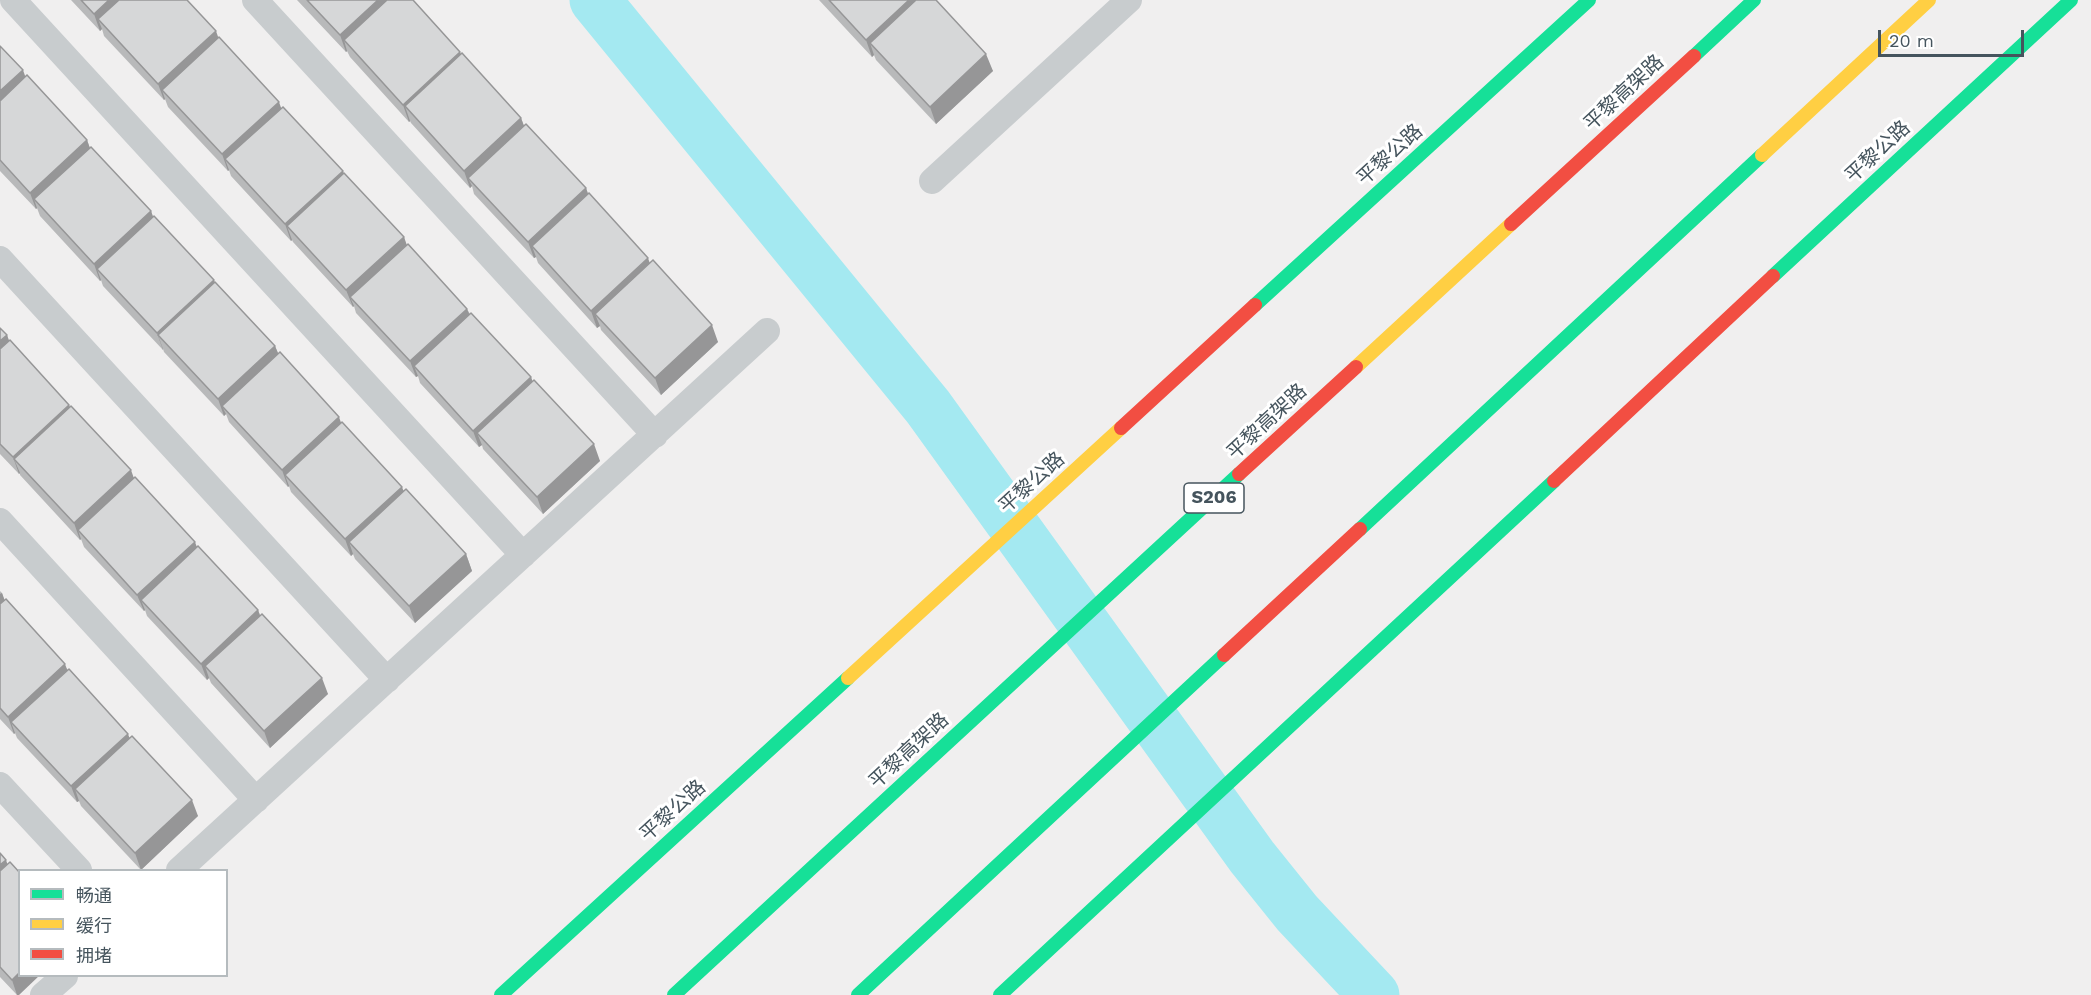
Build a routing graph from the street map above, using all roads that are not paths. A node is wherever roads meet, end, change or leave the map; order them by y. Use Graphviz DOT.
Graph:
graph roads {
  1 [pos="13,0"];
  2 [pos="255,0"];
  3 [pos="1129,0"];
  4 [pos="1589,0"];
  5 [pos="1754,0"];
  6 [pos="1929,0"];
  7 [pos="2071,0"];
  8 [pos="932,181"];
  9 [pos="0,259"];
  10 [pos="767,331"];
  11 [pos="654,435"];
  12 [pos="0,521"];
  13 [pos="523,555"];
  14 [pos="387,680"];
  15 [pos="0,785"];
  16 [pos="256,800"];
  17 [pos="78,869"];
  18 [pos="180,869"];
  19 [pos="62,977"];
  20 [pos="43,995"];
  21 [pos="501,995"];
  22 [pos="674,995"];
  23 [pos="858,995"];
  24 [pos="1000,995"];
  1 -- 13 [label="lane"];
  2 -- 11 [label="lane"];
  3 -- 8 [label="lane"];
  4 -- 21 [label="main road, 平黎公路"];
  5 -- 22 [label="main road, 平黎高架路 / S206"];
  6 -- 23 [label="main road"];
  7 -- 24 [label="main road, 平黎公路"];
  9 -- 14 [label="lane"];
  10 -- 11 [label="lane"];
  11 -- 13 [label="lane"];
  12 -- 16 [label="lane"];
  13 -- 14 [label="lane"];
  14 -- 16 [label="lane"];
  15 -- 17 [label="lane"];
  16 -- 18 [label="lane"];
  19 -- 20 [label="lane"];
}
